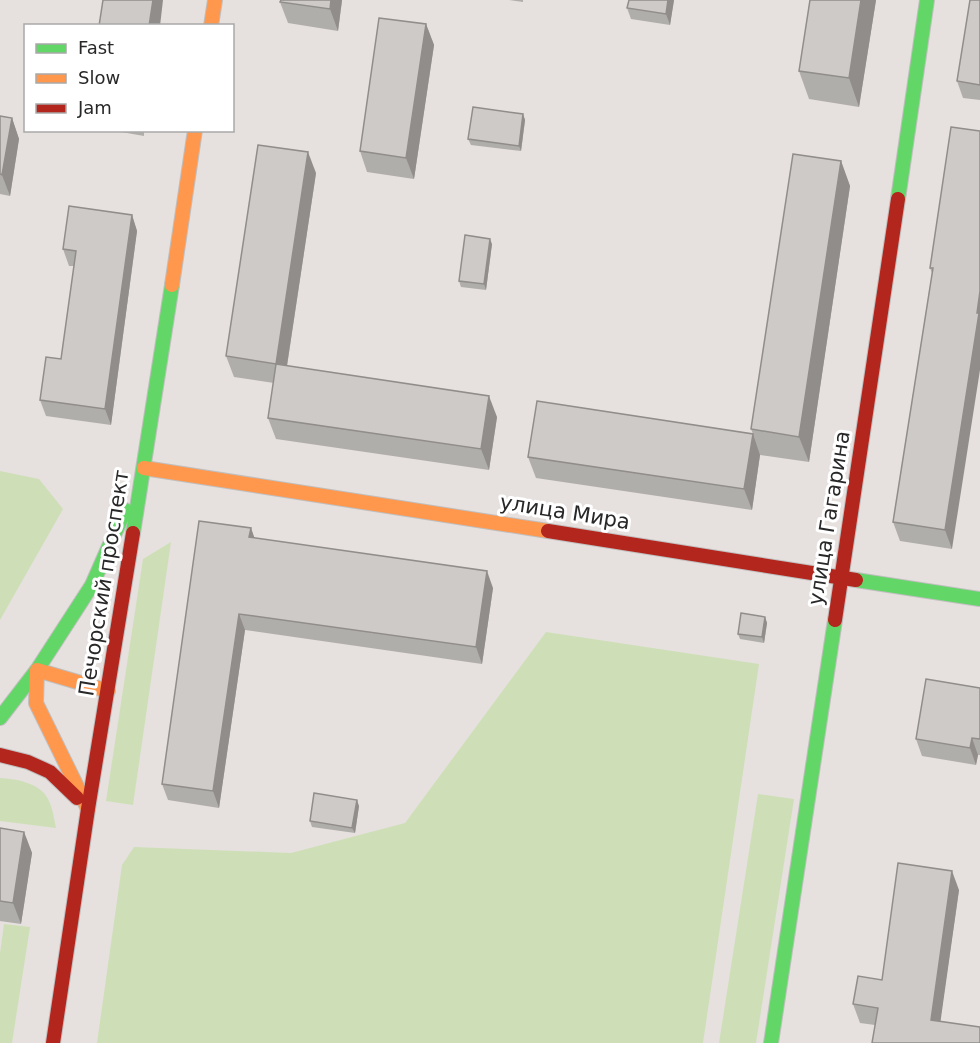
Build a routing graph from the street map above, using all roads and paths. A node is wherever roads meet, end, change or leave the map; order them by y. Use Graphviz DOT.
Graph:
graph roads {
  1 [pos="215,0"];
  2 [pos="927,0"];
  3 [pos="211,24"];
  4 [pos="195,132"];
  5 [pos="144,468"];
  6 [pos="841,577"];
  7 [pos="980,599"];
  8 [pos="117,632"];
  9 [pos="103,649"];
  10 [pos="88,666"];
  11 [pos="37,670"];
  12 [pos="70,685"];
  13 [pos="108,691"];
  14 [pos="0,718"];
  15 [pos="0,755"];
  16 [pos="88,809"];
  17 [pos="53,1043"];
  18 [pos="771,1043"];
  1 -- 3 [label="main road"];
  2 -- 6 [label="main road, улица Гагарина"];
  4 -- 5 [label="main road, Печорский проспект"];
  5 -- 6 [label="main road, улица Мира"];
  5 -- 8 [label="main road, Печорский проспект"];
  5 -- 11 [label="main road"];
  6 -- 7 [label="main road, улица Мира"];
  6 -- 18 [label="main road, улица Гагарина"];
  8 -- 9 [label="main road"];
  8 -- 13 [label="main road, Печорский проспект"];
  10 -- 12 [label="main road"];
  11 -- 12 [label="main road"];
  11 -- 14 [label="main road"];
  11 -- 16 [label="main road"];
  12 -- 13 [label="main road"];
  13 -- 16 [label="main road, Печорский проспект"];
  15 -- 16 [label="main road"];
  16 -- 17 [label="main road, Печорский проспект"];
}
